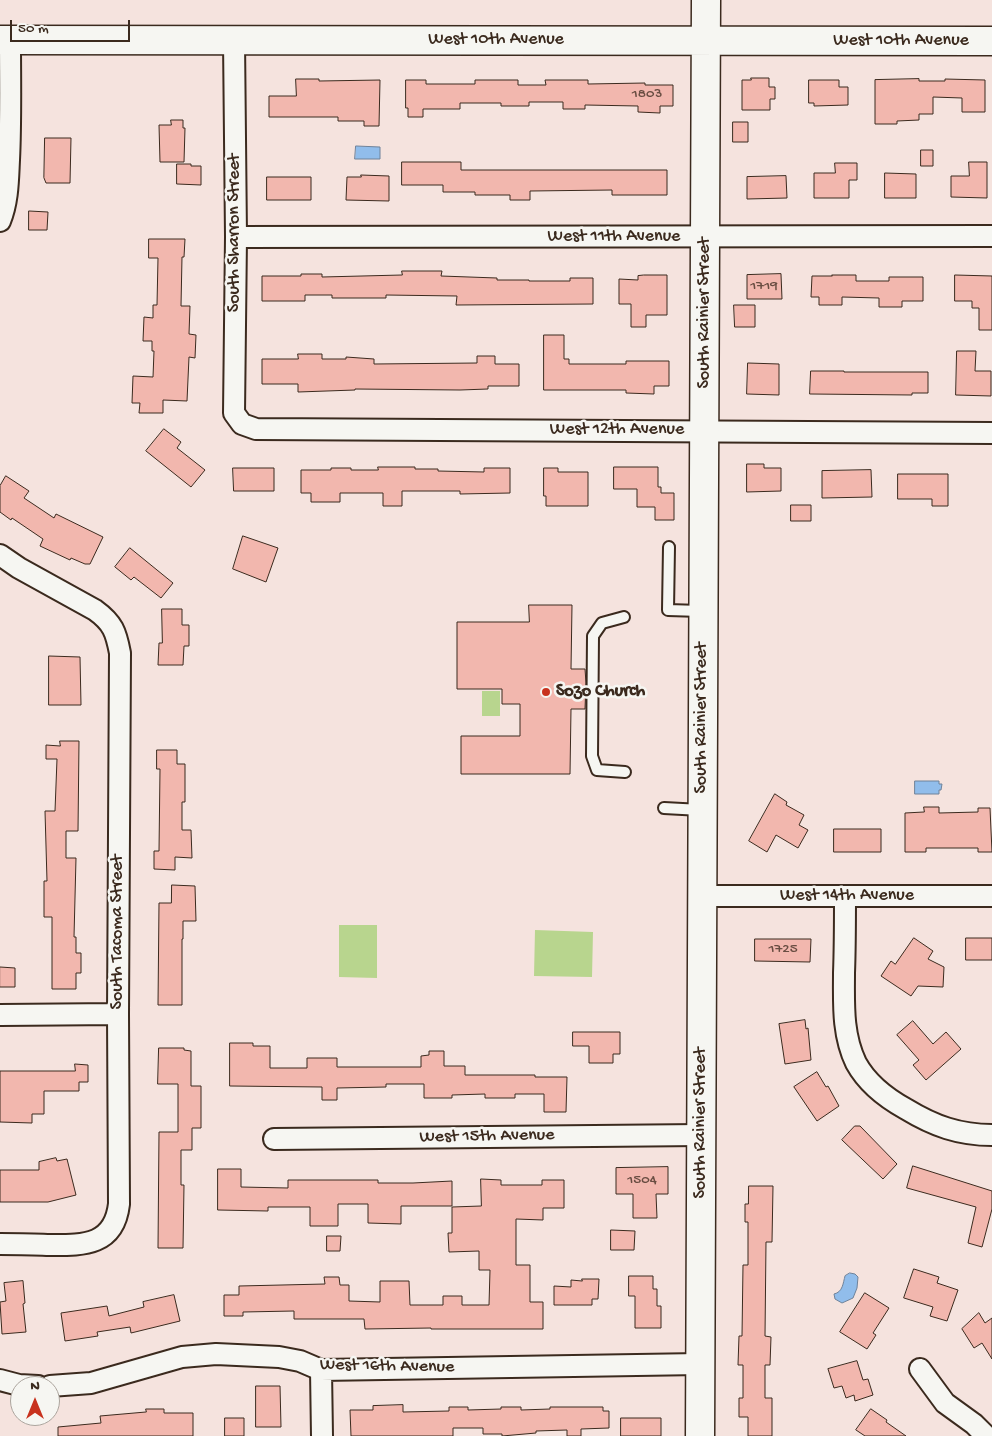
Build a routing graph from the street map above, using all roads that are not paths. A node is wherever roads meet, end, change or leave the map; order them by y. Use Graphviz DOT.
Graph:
graph roads {
  1 [pos="706,0"];
  2 [pos="5,40"];
  3 [pos="234,40"];
  4 [pos="706,40"];
  5 [pos="992,41"];
  6 [pos="0,221"];
  7 [pos="992,236"];
  8 [pos="236,237"];
  9 [pos="705,238"];
  10 [pos="242,424"];
  11 [pos="705,431"];
  12 [pos="992,433"];
  13 [pos="669,547"];
  14 [pos="0,555"];
  15 [pos="702,612"];
  16 [pos="624,617"];
  17 [pos="625,772"];
  18 [pos="664,808"];
  19 [pos="702,810"];
  20 [pos="702,896"];
  21 [pos="845,896"];
  22 [pos="992,896"];
  23 [pos="118,1014"];
  24 [pos="0,1015"];
  25 [pos="700,1134"];
  26 [pos="992,1135"];
  27 [pos="274,1139"];
  28 [pos="0,1244"];
  29 [pos="700,1364"];
  30 [pos="920,1369"];
  31 [pos="321,1370"];
  32 [pos="60,1385"];
  33 [pos="322,1436"];
  34 [pos="700,1436"];
  35 [pos="986,1436"];
  1 -- 4 [label="street, South Rainier Street"];
  2 -- 3 [label="street, West 10th Avenue"];
  2 -- 6 [label="street"];
  3 -- 4 [label="street, West 10th Avenue"];
  3 -- 8 [label="street, South Sharron Street"];
  4 -- 5 [label="street, West 10th Avenue"];
  4 -- 9 [label="street, South Rainier Street"];
  7 -- 9 [label="street, West 11th Avenue"];
  8 -- 9 [label="street, West 11th Avenue"];
  8 -- 10 [label="street, South Sharron Street"];
  9 -- 11 [label="street, South Rainier Street"];
  10 -- 11 [label="street, West 12th Avenue"];
  11 -- 12 [label="street, West 12th Avenue"];
  11 -- 15 [label="street, South Rainier Street"];
  13 -- 15 [label="lane"];
  14 -- 23 [label="street, South Tacoma Street"];
  15 -- 19 [label="street, South Rainier Street"];
  16 -- 17 [label="lane"];
  18 -- 19 [label="lane"];
  19 -- 20 [label="street, South Rainier Street"];
  20 -- 21 [label="street, West 14th Avenue"];
  20 -- 25 [label="street, South Rainier Street"];
  21 -- 22 [label="street, West 14th Avenue"];
  21 -- 26 [label="street"];
  23 -- 24 [label="street"];
  23 -- 28 [label="street, South Tacoma Street"];
  25 -- 27 [label="street, West 15th Avenue"];
  25 -- 29 [label="street, South Rainier Street"];
  29 -- 31 [label="street, West 16th Avenue"];
  29 -- 34 [label="street, South Rainier Street"];
  30 -- 35 [label="street"];
  31 -- 32 [label="street, West 16th Avenue"];
  31 -- 33 [label="street"];
}
